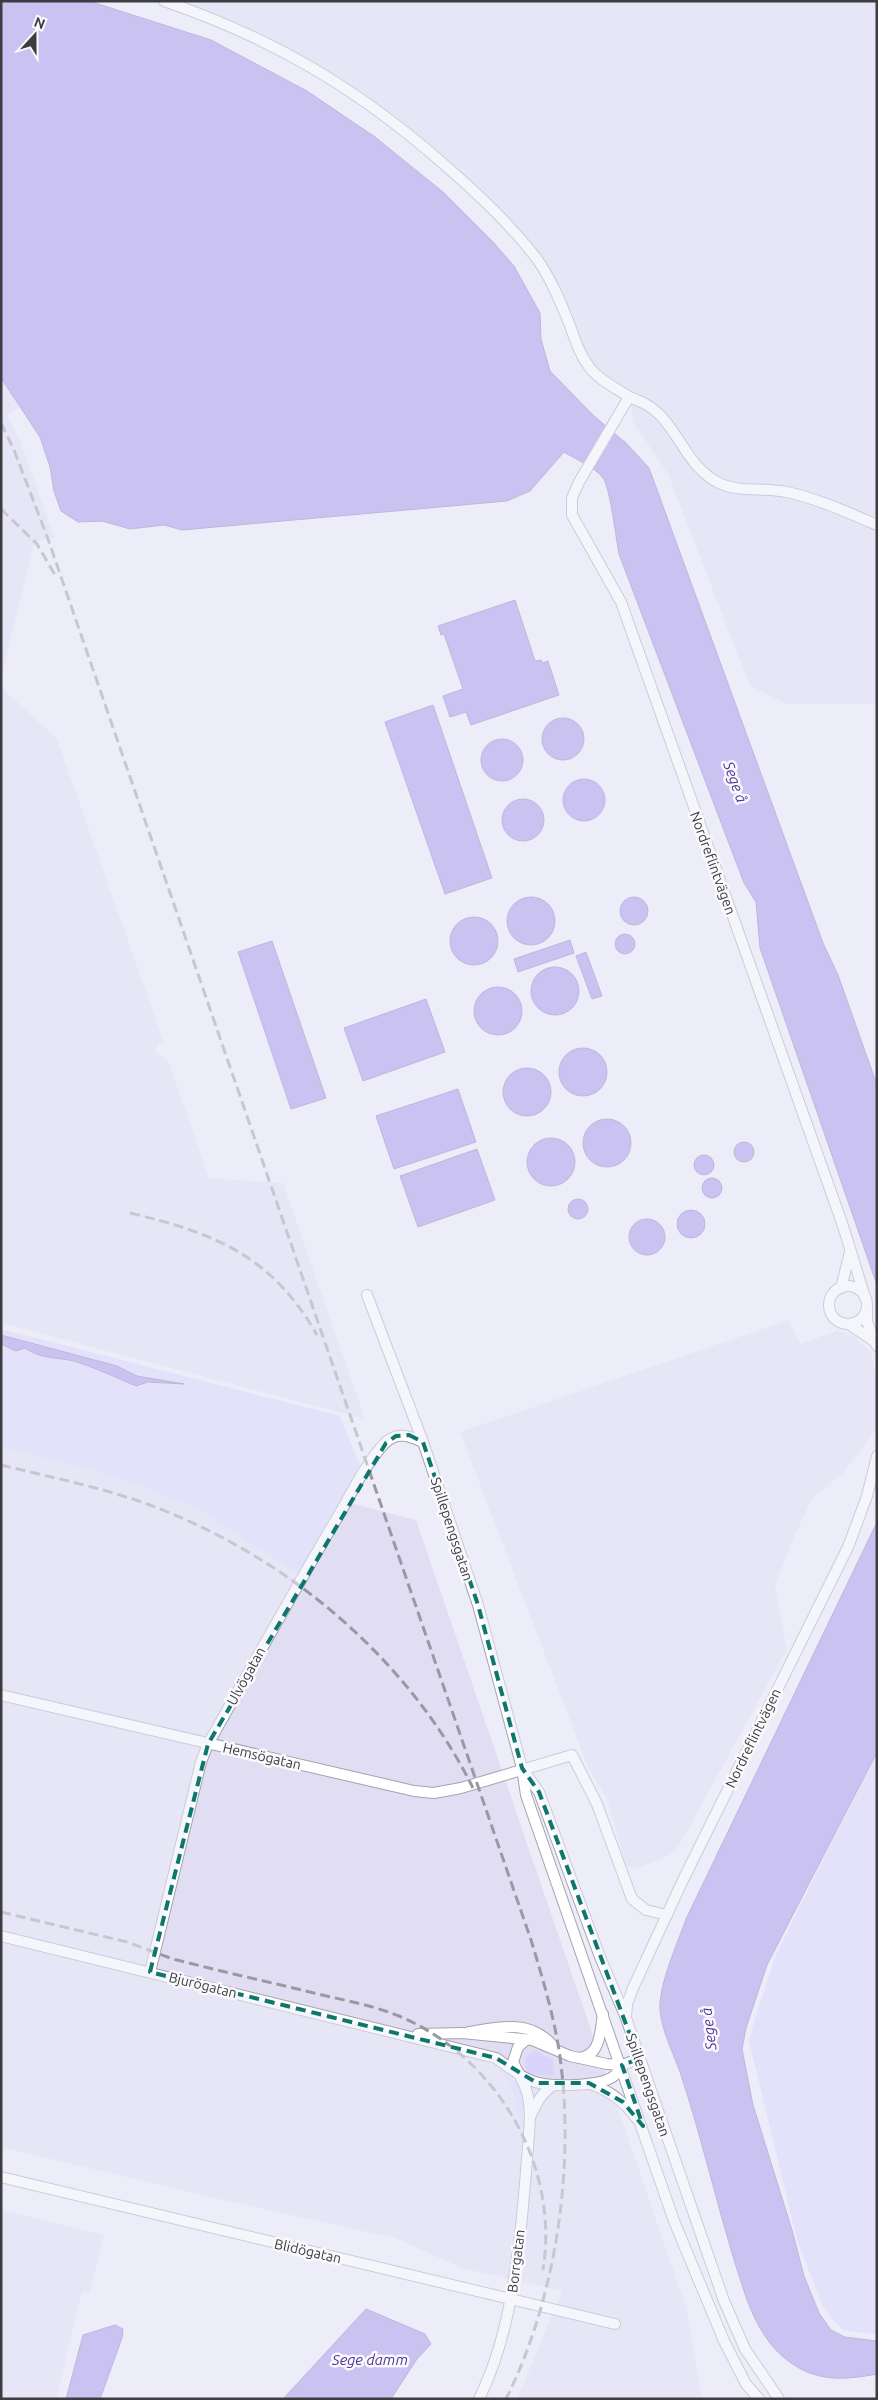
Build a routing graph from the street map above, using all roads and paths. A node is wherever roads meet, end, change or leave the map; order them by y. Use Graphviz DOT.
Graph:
graph roads {
  1 [pos="164,1"];
  2 [pos="629,397"];
  3 [pos="877,525"];
  4 [pos="851,1251"];
  5 [pos="841,1288"];
  6 [pos="366,1295"];
  7 [pos="865,1297"];
  8 [pos="867,1310"];
  9 [pos="849,1324"];
  10 [pos="876,1344"];
  11 [pos="424,1442"];
  12 [pos="877,1456"];
  13 [pos="1,1695"];
  14 [pos="208,1744"];
  15 [pos="522,1768"];
  16 [pos="667,1914"];
  17 [pos="1,1936"];
  18 [pos="150,1972"];
  19 [pos="603,2013"];
  20 [pos="626,2018"];
  21 [pos="405,2034"];
  22 [pos="462,2034"];
  23 [pos="526,2040"];
  24 [pos="556,2050"];
  25 [pos="577,2058"];
  26 [pos="639,2059"];
  27 [pos="622,2065"];
  28 [pos="518,2073"];
  29 [pos="589,2083"];
  30 [pos="554,2085"];
  31 [pos="530,2118"];
  32 [pos="643,2126"];
  33 [pos="1,2177"];
  34 [pos="512,2299"];
  35 [pos="615,2324"];
  36 [pos="479,2399"];
  37 [pos="759,2399"];
  38 [pos="779,2399"];
  1 -- 2 [label="street"];
  2 -- 3 [label="street"];
  2 -- 4 [label="street, Nordreflintvägen"];
  4 -- 5 [label="street"];
  4 -- 7 [label="street, Nordreflintvägen"];
  5 -- 7 [label="street"];
  5 -- 9 [label="street"];
  6 -- 11 [label="street, Spillepengsgatan"];
  7 -- 8 [label="street"];
  8 -- 9 [label="street"];
  8 -- 10 [label="street"];
  9 -- 10 [label="street"];
  11 -- 14 [label="street, Ulvögatan"];
  11 -- 15 [label="street, Spillepengsgatan"];
  12 -- 16 [label="street, Nordreflintvägen"];
  13 -- 14 [label="street, Hemsögatan"];
  14 -- 15 [label="street, Hemsögatan"];
  14 -- 18 [label="street, Ulvögatan"];
  15 -- 16 [label="street, Hemsögatan"];
  15 -- 19 [label="street, Spillepengsgatan"];
  15 -- 20 [label="street, Spillepengsgatan"];
  16 -- 20 [label="street, Nordreflintvägen"];
  17 -- 18 [label="street, Bjurögatan"];
  18 -- 21 [label="street, Bjurögatan"];
  19 -- 25 [label="street"];
  19 -- 27 [label="street, Spillepengsgatan"];
  20 -- 26 [label="street, Spillepengsgatan"];
  21 -- 22 [label="street, Bjurögatan"];
  21 -- 28 [label="street, Bjurögatan"];
  22 -- 23 [label="street, Bjurögatan"];
  22 -- 24 [label="street, Bjurögatan"];
  23 -- 24 [label="street, Bjurögatan"];
  23 -- 28 [label="street, Borrgatan"];
  24 -- 25 [label="street, Bjurögatan"];
  25 -- 27 [label="street, Bjurögatan"];
  26 -- 27 [label="street, Bjurögatan"];
  26 -- 38 [label="street, Spillepengsgatan"];
  27 -- 29 [label="street, Bjurögatan"];
  27 -- 32 [label="street, Spillepengsgatan"];
  28 -- 30 [label="street, Bjurögatan"];
  28 -- 31 [label="street, Borrgatan"];
  29 -- 30 [label="street, Bjurögatan"];
  29 -- 32 [label="street"];
  30 -- 31 [label="street, Borrgatan"];
  31 -- 34 [label="street, Borrgatan"];
  32 -- 37 [label="street, Spillepengsgatan"];
  33 -- 34 [label="street, Blidögatan"];
  34 -- 35 [label="street, Blidögatan"];
  34 -- 36 [label="street, Borrgatan"];
}
